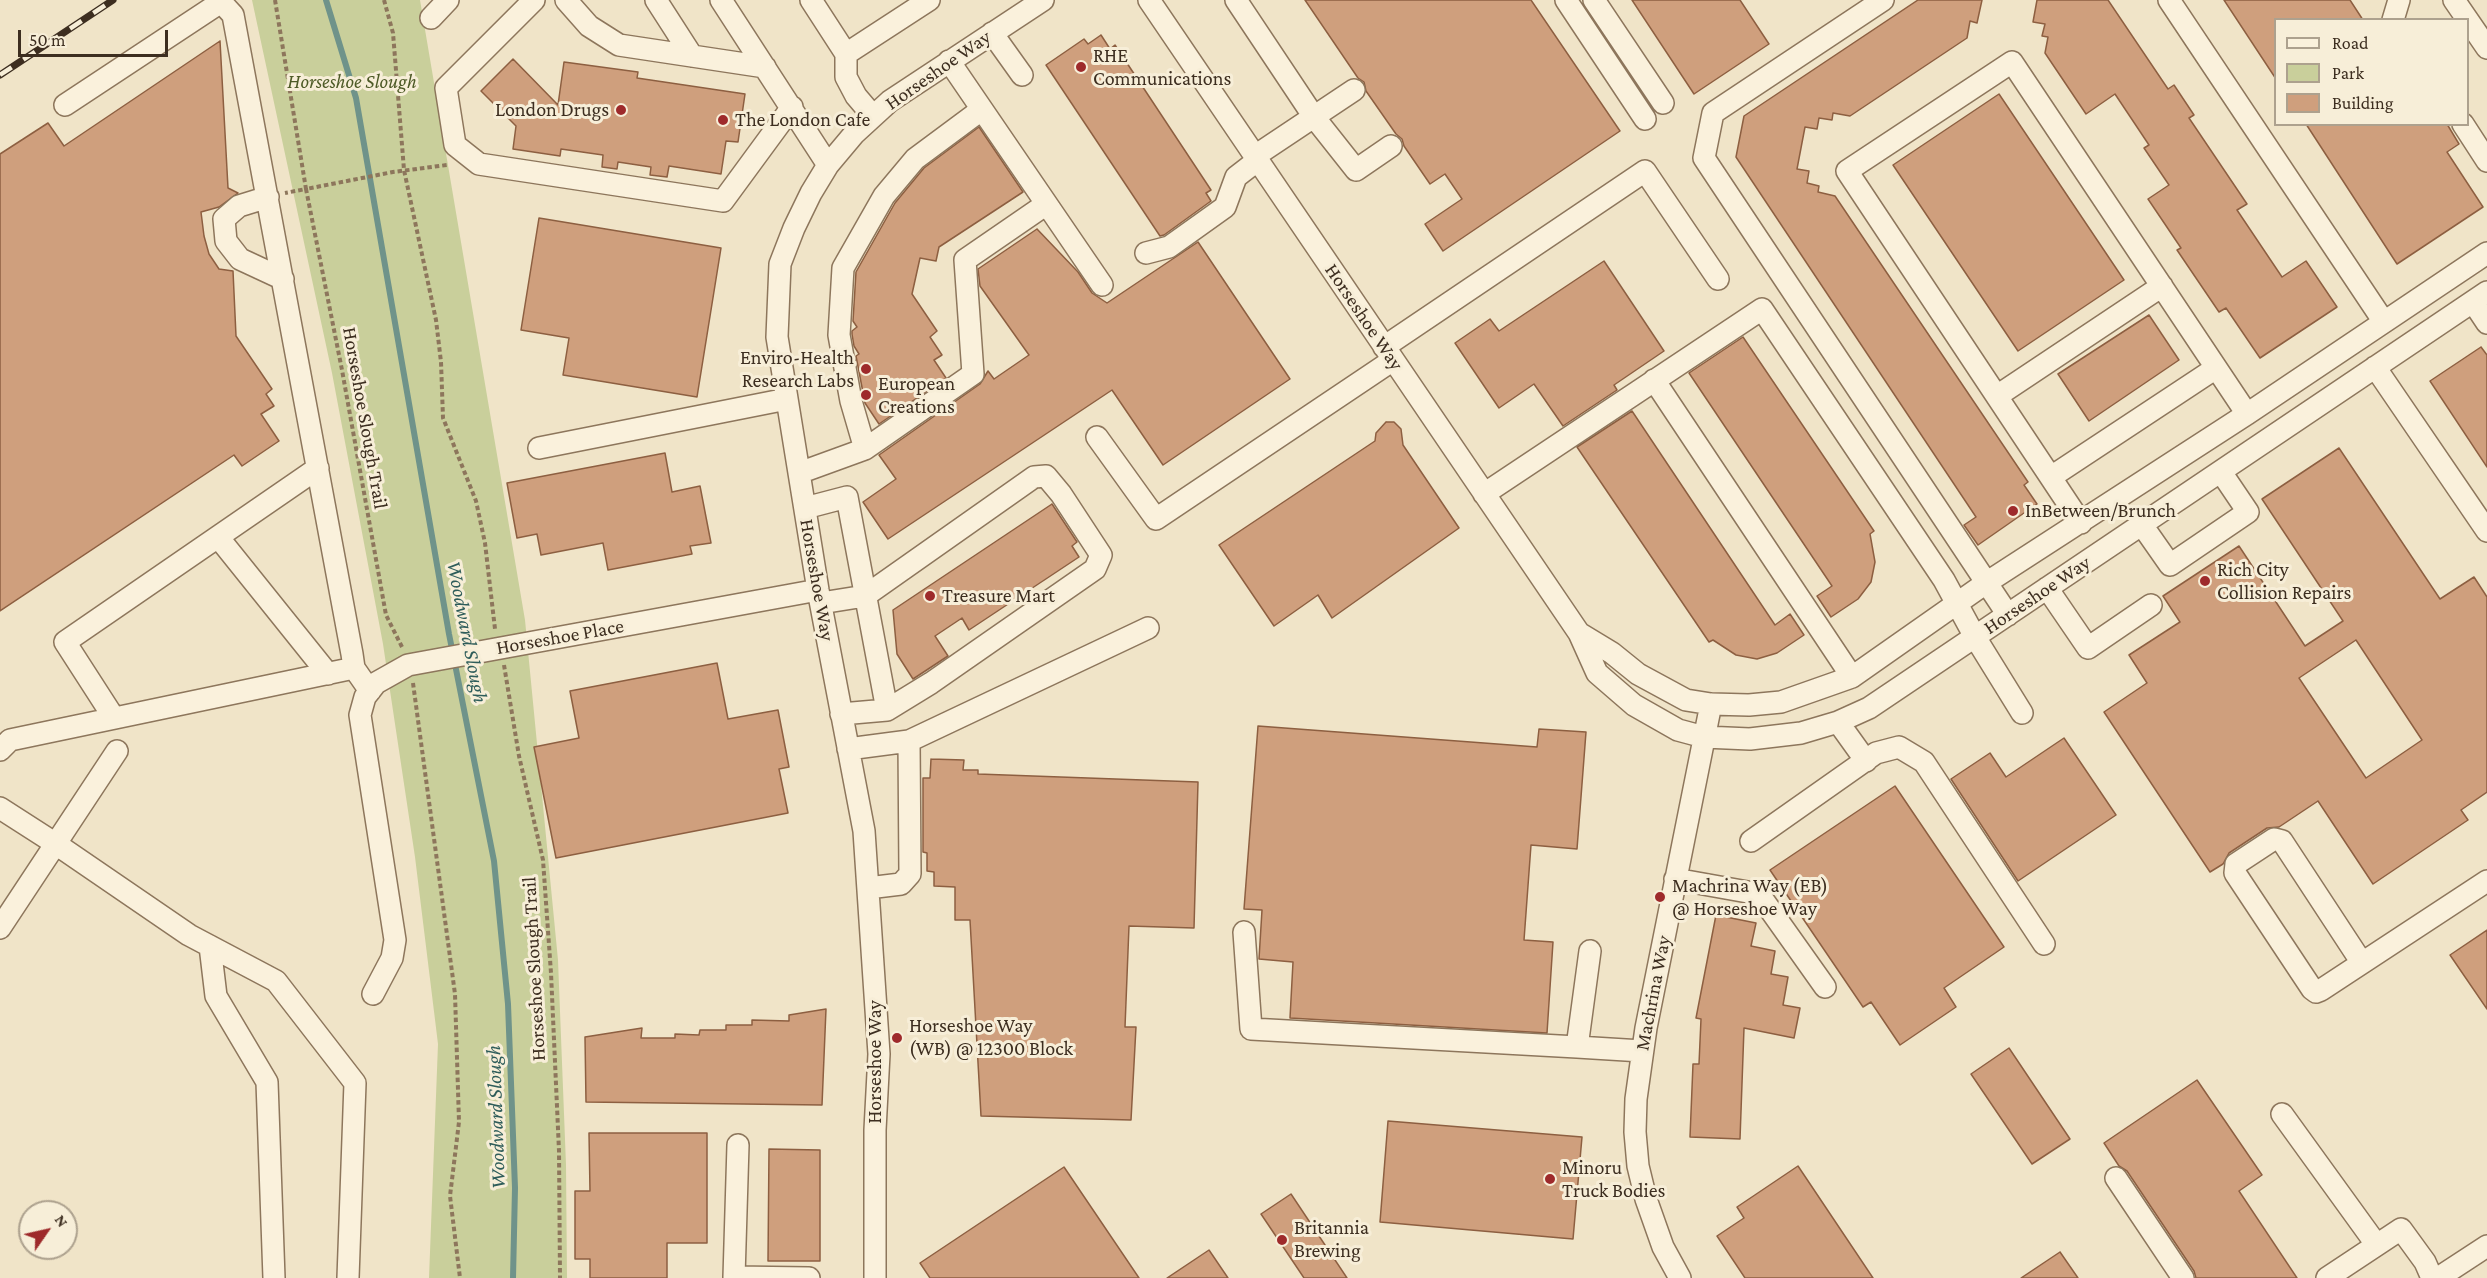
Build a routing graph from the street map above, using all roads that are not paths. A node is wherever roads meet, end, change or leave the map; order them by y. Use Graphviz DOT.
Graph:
graph roads {
  1 [pos="448,0"];
  2 [pos="534,0"];
  3 [pos="566,0"];
  4 [pos="656,0"];
  5 [pos="721,0"];
  6 [pos="929,0"];
  7 [pos="1043,0"];
  8 [pos="1149,0"];
  9 [pos="1236,0"];
  10 [pos="1566,0"];
  11 [pos="1594,0"];
  12 [pos="1883,0"];
  13 [pos="2169,0"];
  14 [pos="2399,0"];
  15 [pos="2454,0"];
  16 [pos="819,3"];
  17 [pos="431,18"];
  18 [pos="2394,18"];
  19 [pos="2466,18"];
  20 [pos="2469,22"];
  21 [pos="992,33"];
  22 [pos="2487,48"];
  23 [pos="846,54"];
  24 [pos="692,56"];
  25 [pos="949,61"];
  26 [pos="765,67"];
  27 [pos="1022,75"];
  28 [pos="1354,90"];
  29 [pos="1663,103"];
  30 [pos="65,105"];
  31 [pos="792,107"];
  32 [pos="981,110"];
  33 [pos="873,116"];
  34 [pos="1314,117"];
  35 [pos="1645,119"];
  36 [pos="2464,126"];
  37 [pos="1391,146"];
  38 [pos="1257,158"];
  39 [pos="2487,161"];
  40 [pos="828,165"];
  41 [pos="268,197"];
  42 [pos="1045,205"];
  43 [pos="1146,253"];
  44 [pos="2487,253"];
  45 [pos="283,279"];
  46 [pos="1718,279"];
  47 [pos="1102,285"];
  48 [pos="2162,286"];
  49 [pos="2480,297"];
  50 [pos="2384,322"];
  51 [pos="2487,322"];
  52 [pos="1389,353"];
  53 [pos="2375,367"];
  54 [pos="2216,368"];
  55 [pos="1654,380"];
  56 [pos="1996,396"];
  57 [pos="787,399"];
  58 [pos="2247,414"];
  59 [pos="1097,437"];
  60 [pos="539,448"];
  61 [pos="865,449"];
  62 [pos="318,468"];
  63 [pos="2221,472"];
  64 [pos="799,473"];
  65 [pos="2051,477"];
  66 [pos="1484,494"];
  67 [pos="805,508"];
  68 [pos="2081,523"];
  69 [pos="2142,525"];
  70 [pos="2487,531"];
  71 [pos="218,537"];
  72 [pos="1986,583"];
  73 [pos="2048,588"];
  74 [pos="865,596"];
  75 [pos="819,597"];
  76 [pos="1957,605"];
  77 [pos="2151,605"];
  78 [pos="2008,615"];
  79 [pos="1148,628"];
  80 [pos="1579,633"];
  81 [pos="1975,637"];
  82 [pos="354,668"];
  83 [pos="328,674"];
  84 [pos="1852,677"];
  85 [pos="370,691"];
  86 [pos="1712,704"];
  87 [pos="887,710"];
  88 [pos="2022,713"];
  89 [pos="842,714"];
  90 [pos="114,718"];
  91 [pos="1838,722"];
  92 [pos="1704,737"];
  93 [pos="909,741"];
  94 [pos="848,749"];
  95 [pos="0,750"];
  96 [pos="117,751"];
  97 [pos="1866,760"];
  98 [pos="0,808"];
  99 [pos="1750,841"];
  100 [pos="56,844"];
  101 [pos="1675,879"];
  102 [pos="2487,880"];
  103 [pos="868,888"];
  104 [pos="0,928"];
  105 [pos="1244,932"];
  106 [pos="2044,944"];
  107 [pos="210,946"];
  108 [pos="1590,951"];
  109 [pos="2362,963"];
  110 [pos="1824,987"];
  111 [pos="373,994"];
  112 [pos="1577,1047"];
  113 [pos="1642,1051"];
  114 [pos="2282,1114"];
  115 [pos="738,1145"];
  116 [pos="2116,1178"];
  117 [pos="2376,1244"];
  118 [pos="2487,1246"];
  119 [pos="274,1278"];
  120 [pos="348,1278"];
  121 [pos="809,1278"];
  122 [pos="875,1278"];
  123 [pos="1680,1278"];
  124 [pos="2183,1278"];
  125 [pos="2327,1278"];
  126 [pos="2432,1278"];
  127 [pos="2438,1278"];
  1 -- 17 [label="street"];
  2 -- 31 [label="street"];
  3 -- 24 [label="street"];
  4 -- 24 [label="street"];
  5 -- 26 [label="street"];
  6 -- 23 [label="street"];
  7 -- 21 [label="street, Horseshoe Way"];
  8 -- 38 [label="street, Horseshoe Way"];
  9 -- 34 [label="street"];
  10 -- 35 [label="street"];
  11 -- 29 [label="street"];
  12 -- 72 [label="street"];
  13 -- 50 [label="street"];
  14 -- 18 [label="street"];
  15 -- 19 [label="street"];
  16 -- 23 [label="street"];
  20 -- 22 [label="street"];
  21 -- 25 [label="street, Horseshoe Way"];
  21 -- 27 [label="street"];
  23 -- 33 [label="street"];
  24 -- 26 [label="street"];
  25 -- 32 [label="street"];
  25 -- 33 [label="street, Horseshoe Way"];
  26 -- 31 [label="street"];
  28 -- 34 [label="street"];
  30 -- 41 [label="street"];
  31 -- 40 [label="street"];
  32 -- 42 [label="street"];
  32 -- 61 [label="street"];
  33 -- 40 [label="street, Horseshoe Way"];
  34 -- 37 [label="street"];
  34 -- 38 [label="street"];
  36 -- 39 [label="street"];
  38 -- 43 [label="street"];
  38 -- 52 [label="street, Horseshoe Way"];
  40 -- 57 [label="street, Horseshoe Way"];
  41 -- 45 [label="street"];
  41 -- 45 [label="street"];
  42 -- 47 [label="street"];
  42 -- 61 [label="street"];
  44 -- 50 [label="street, Horseshoe Way"];
  45 -- 62 [label="street"];
  46 -- 52 [label="street"];
  48 -- 54 [label="street"];
  48 -- 56 [label="street"];
  48 -- 56 [label="street"];
  49 -- 51 [label="street"];
  49 -- 53 [label="street, Horseshoe Way"];
  50 -- 58 [label="street, Horseshoe Way"];
  52 -- 59 [label="street"];
  52 -- 66 [label="street, Horseshoe Way"];
  53 -- 63 [label="street, Horseshoe Way"];
  53 -- 70 [label="street"];
  54 -- 58 [label="street"];
  54 -- 65 [label="street"];
  55 -- 66 [label="street"];
  55 -- 76 [label="street"];
  55 -- 84 [label="street"];
  56 -- 65 [label="street"];
  57 -- 60 [label="street"];
  57 -- 64 [label="street, Horseshoe Way"];
  58 -- 68 [label="street, Horseshoe Way"];
  61 -- 64 [label="street"];
  62 -- 71 [label="street"];
  62 -- 82 [label="street"];
  63 -- 69 [label="street, Horseshoe Way"];
  63 -- 69 [label="street"];
  64 -- 67 [label="street, Horseshoe Way"];
  65 -- 68 [label="street"];
  66 -- 80 [label="street, Horseshoe Way"];
  67 -- 74 [label="street"];
  67 -- 75 [label="street, Horseshoe Way"];
  68 -- 72 [label="street, Horseshoe Way"];
  69 -- 73 [label="street, Horseshoe Way"];
  71 -- 83 [label="street"];
  71 -- 90 [label="street"];
  72 -- 76 [label="street, Horseshoe Way"];
  72 -- 78 [label="street"];
  73 -- 77 [label="street"];
  73 -- 78 [label="street, Horseshoe Way"];
  74 -- 75 [label="street, Horseshoe Place"];
  74 -- 87 [label="street"];
  74 -- 87 [label="street"];
  75 -- 85 [label="street, Horseshoe Place"];
  75 -- 89 [label="street, Horseshoe Way"];
  76 -- 81 [label="street"];
  76 -- 84 [label="street, Horseshoe Way"];
  78 -- 81 [label="street, Horseshoe Way"];
  79 -- 93 [label="street"];
  80 -- 86 [label="street, Horseshoe Way"];
  80 -- 92 [label="street, Horseshoe Way"];
  81 -- 88 [label="street"];
  81 -- 91 [label="street, Horseshoe Way"];
  82 -- 83 [label="street"];
  82 -- 85 [label="street"];
  83 -- 90 [label="street"];
  84 -- 86 [label="street, Horseshoe Way"];
  85 -- 111 [label="street"];
  86 -- 92 [label="street, Machrina Way"];
  87 -- 89 [label="street"];
  89 -- 94 [label="street, Horseshoe Way"];
  90 -- 95 [label="street"];
  91 -- 92 [label="street, Horseshoe Way"];
  91 -- 97 [label="street"];
  92 -- 101 [label="street, Machrina Way"];
  93 -- 94 [label="street"];
  93 -- 103 [label="street"];
  94 -- 103 [label="street, Horseshoe Way"];
  96 -- 100 [label="street"];
  97 -- 99 [label="street"];
  97 -- 106 [label="street"];
  98 -- 100 [label="street"];
  100 -- 104 [label="street"];
  100 -- 107 [label="street"];
  101 -- 110 [label="street"];
  101 -- 113 [label="street, Machrina Way"];
  102 -- 109 [label="street"];
  103 -- 122 [label="street, Horseshoe Way"];
  105 -- 112 [label="street"];
  107 -- 119 [label="street"];
  107 -- 120 [label="street"];
  108 -- 112 [label="street"];
  109 -- 109 [label="street"];
  112 -- 113 [label="street"];
  113 -- 123 [label="street, Machrina Way"];
  114 -- 117 [label="street"];
  115 -- 121 [label="street"];
  116 -- 124 [label="street"];
  117 -- 125 [label="street"];
  117 -- 126 [label="street"];
  118 -- 127 [label="street"];
}
